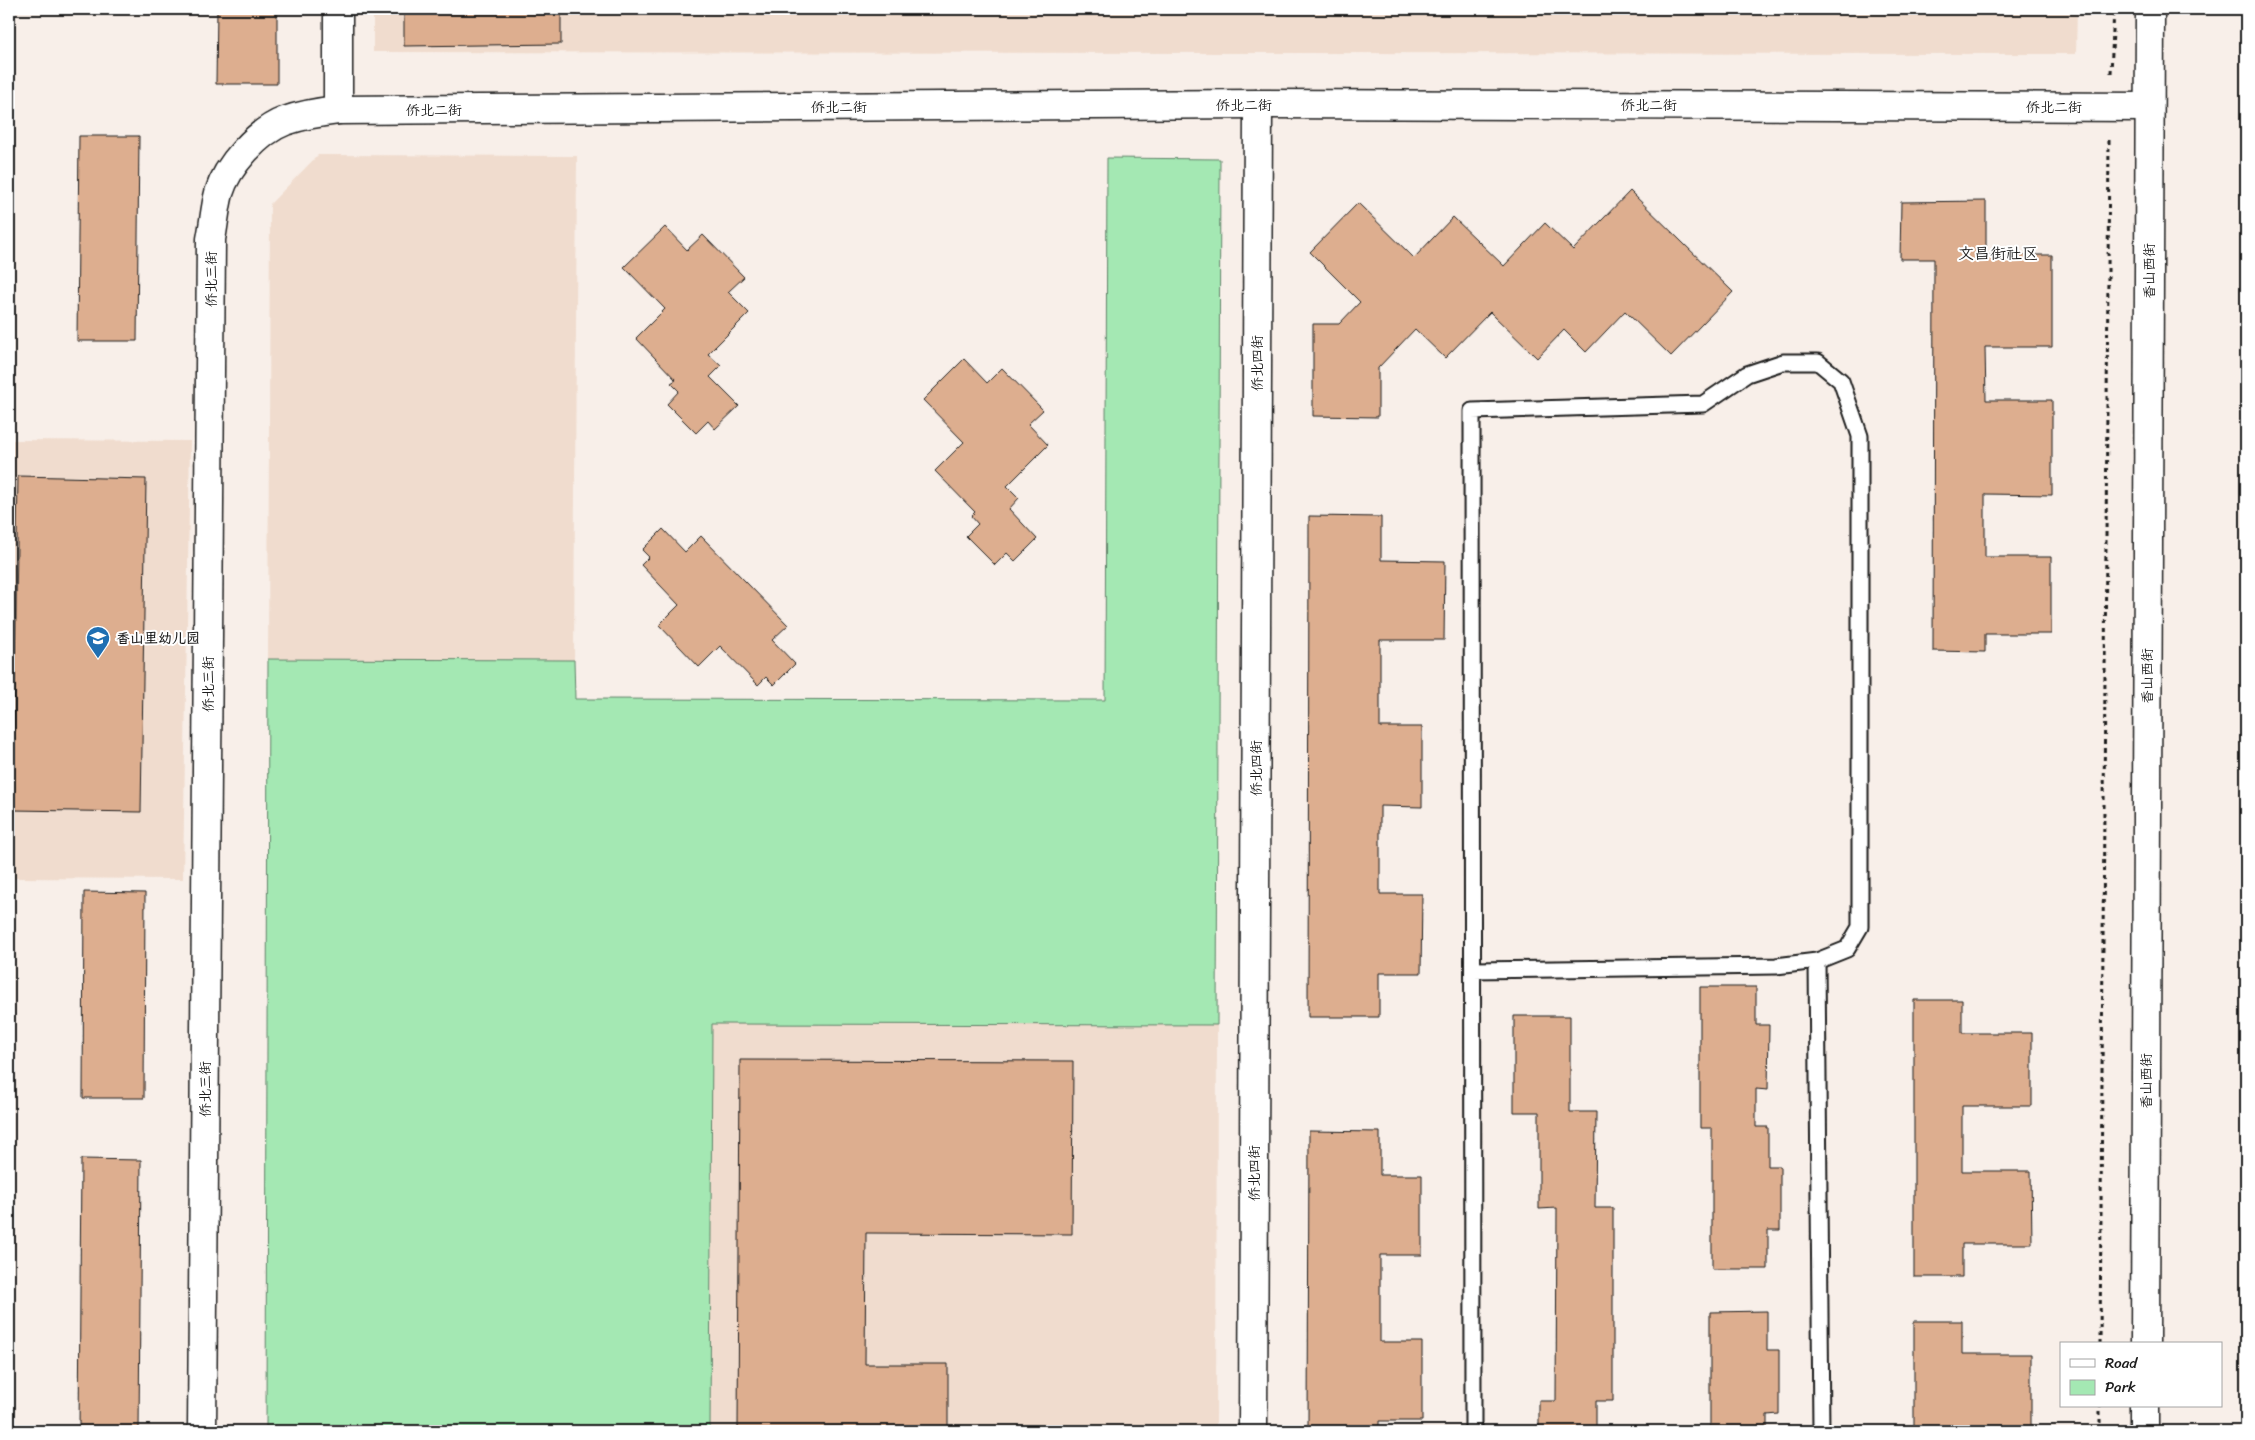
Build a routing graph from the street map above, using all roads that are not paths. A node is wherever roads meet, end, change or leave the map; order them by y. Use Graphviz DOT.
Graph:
graph roads {
  1 [pos="338,9"];
  2 [pos="2150,9"];
  3 [pos="1258,104"];
  4 [pos="2149,107"];
  5 [pos="338,110"];
  6 [pos="1817,961"];
  7 [pos="1473,970"];
  8 [pos="2145,1342"];
  9 [pos="2144,1408"];
  10 [pos="202,1431"];
  11 [pos="1254,1431"];
  12 [pos="1473,1431"];
  13 [pos="1821,1431"];
  14 [pos="2144,1431"];
  1 -- 5 [label="street"];
  2 -- 4 [label="street, 香山西街"];
  3 -- 4 [label="street, 侨北二街"];
  3 -- 5 [label="street, 侨北二街"];
  3 -- 11 [label="street, 侨北四街"];
  4 -- 8 [label="street, 香山西街"];
  5 -- 10 [label="street, 侨北三街"];
  6 -- 7 [label="lane"];
  6 -- 7 [label="lane"];
  6 -- 13 [label="lane"];
  7 -- 12 [label="lane"];
  9 -- 14 [label="street"];
}
